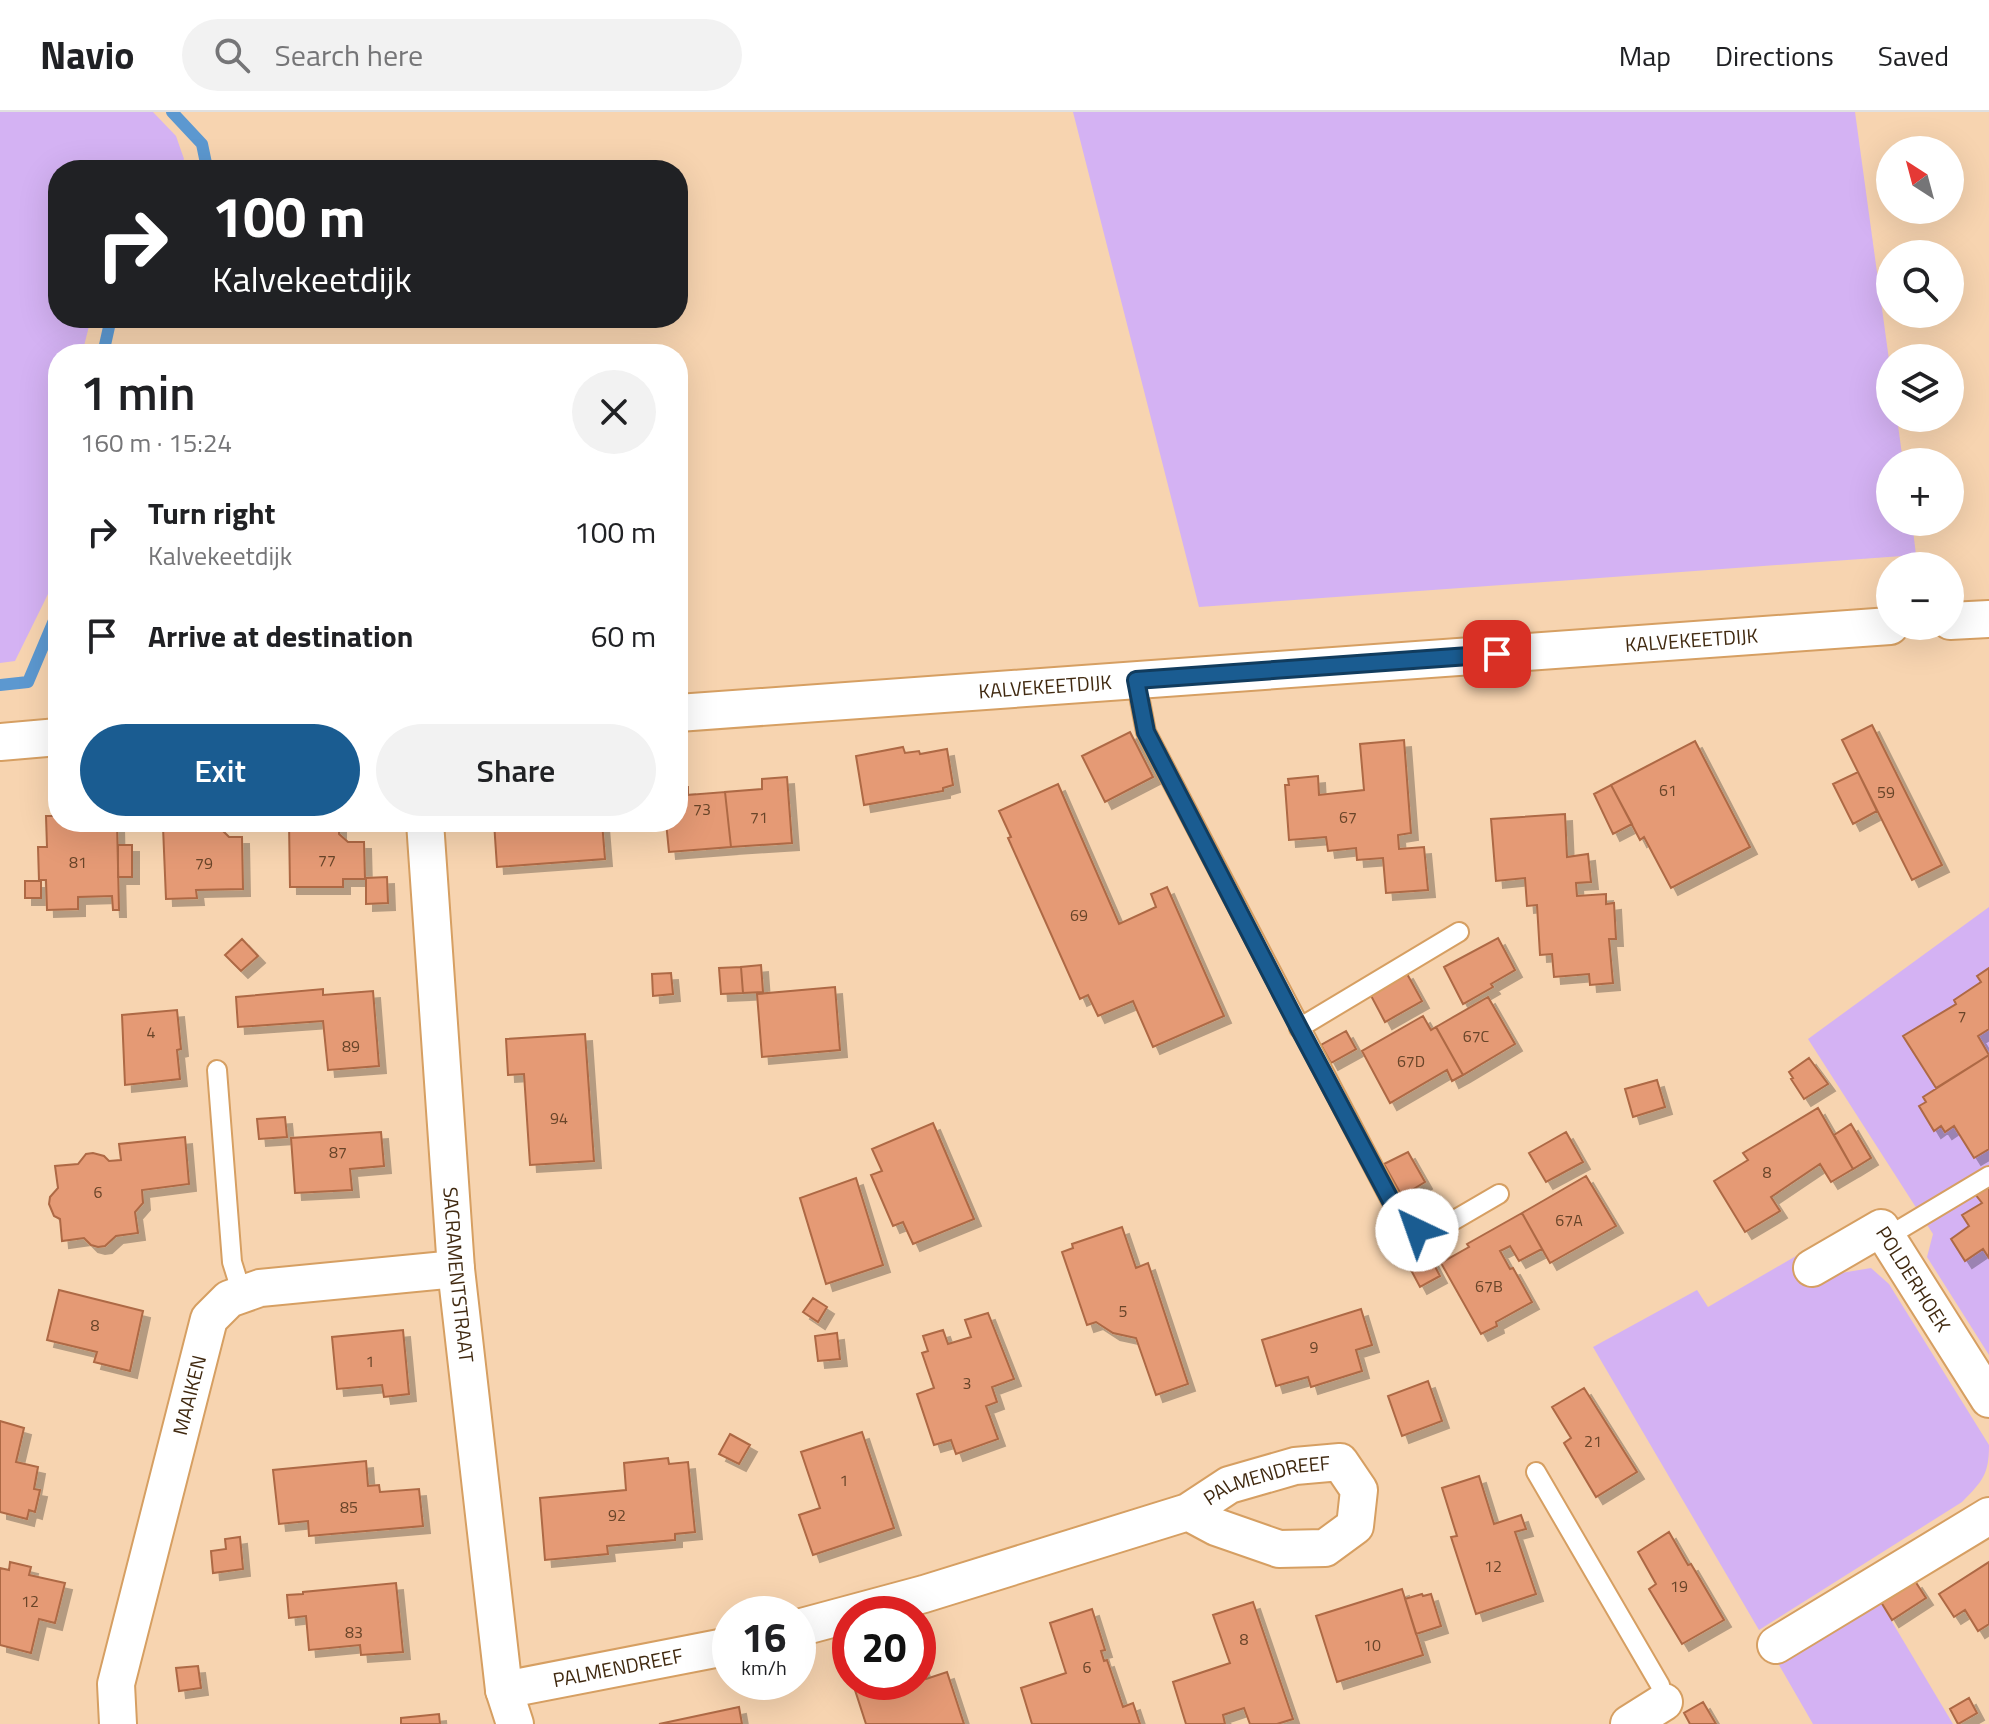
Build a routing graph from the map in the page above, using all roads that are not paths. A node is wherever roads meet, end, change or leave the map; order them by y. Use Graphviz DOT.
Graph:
graph roads {
  1 [pos="1989,619"];
  2 [pos="1964,620"];
  3 [pos="1876,627"];
  4 [pos="1136,680"];
  5 [pos="688,712"];
  6 [pos="48,738"];
  7 [pos="0,742"];
  8 [pos="426,832"];
  9 [pos="1459,932"];
  10 [pos="1299,1028"];
  11 [pos="217,1070"];
  12 [pos="1989,1176"];
  13 [pos="1499,1194"];
  14 [pos="1887,1237"];
  15 [pos="1812,1268"];
  16 [pos="456,1269"];
  17 [pos="242,1294"];
  18 [pos="1989,1399"];
  19 [pos="1536,1472"];
  20 [pos="1188,1512"];
  21 [pos="1989,1516"];
  22 [pos="816,1623"];
  23 [pos="1776,1645"];
  24 [pos="712,1651"];
  25 [pos="1664,1702"];
  26 [pos="510,1707"];
  27 [pos="118,1724"];
  28 [pos="1629,1724"];
  1 -- 2 [label="street"];
  3 -- 4 [label="street, KALVEKEETDIJK"];
  4 -- 5 [label="street, KALVEKEETDIJK"];
  4 -- 10 [label="lane"];
  6 -- 7 [label="street"];
  8 -- 16 [label="street, SACRAMENTSTRAAT"];
  9 -- 10 [label="lane"];
  10 -- 13 [label="lane"];
  11 -- 17 [label="lane"];
  12 -- 14 [label="lane"];
  14 -- 15 [label="street, POLDERHOEK"];
  14 -- 18 [label="street, POLDERHOEK"];
  16 -- 17 [label="street, MAAIKEN"];
  16 -- 26 [label="street, SACRAMENTSTRAAT"];
  17 -- 27 [label="street, MAAIKEN"];
  19 -- 25 [label="lane"];
  20 -- 22 [label="street, PALMENDREEF"];
  21 -- 23 [label="street"];
  24 -- 26 [label="street, PALMENDREEF"];
  25 -- 28 [label="street"];
}
